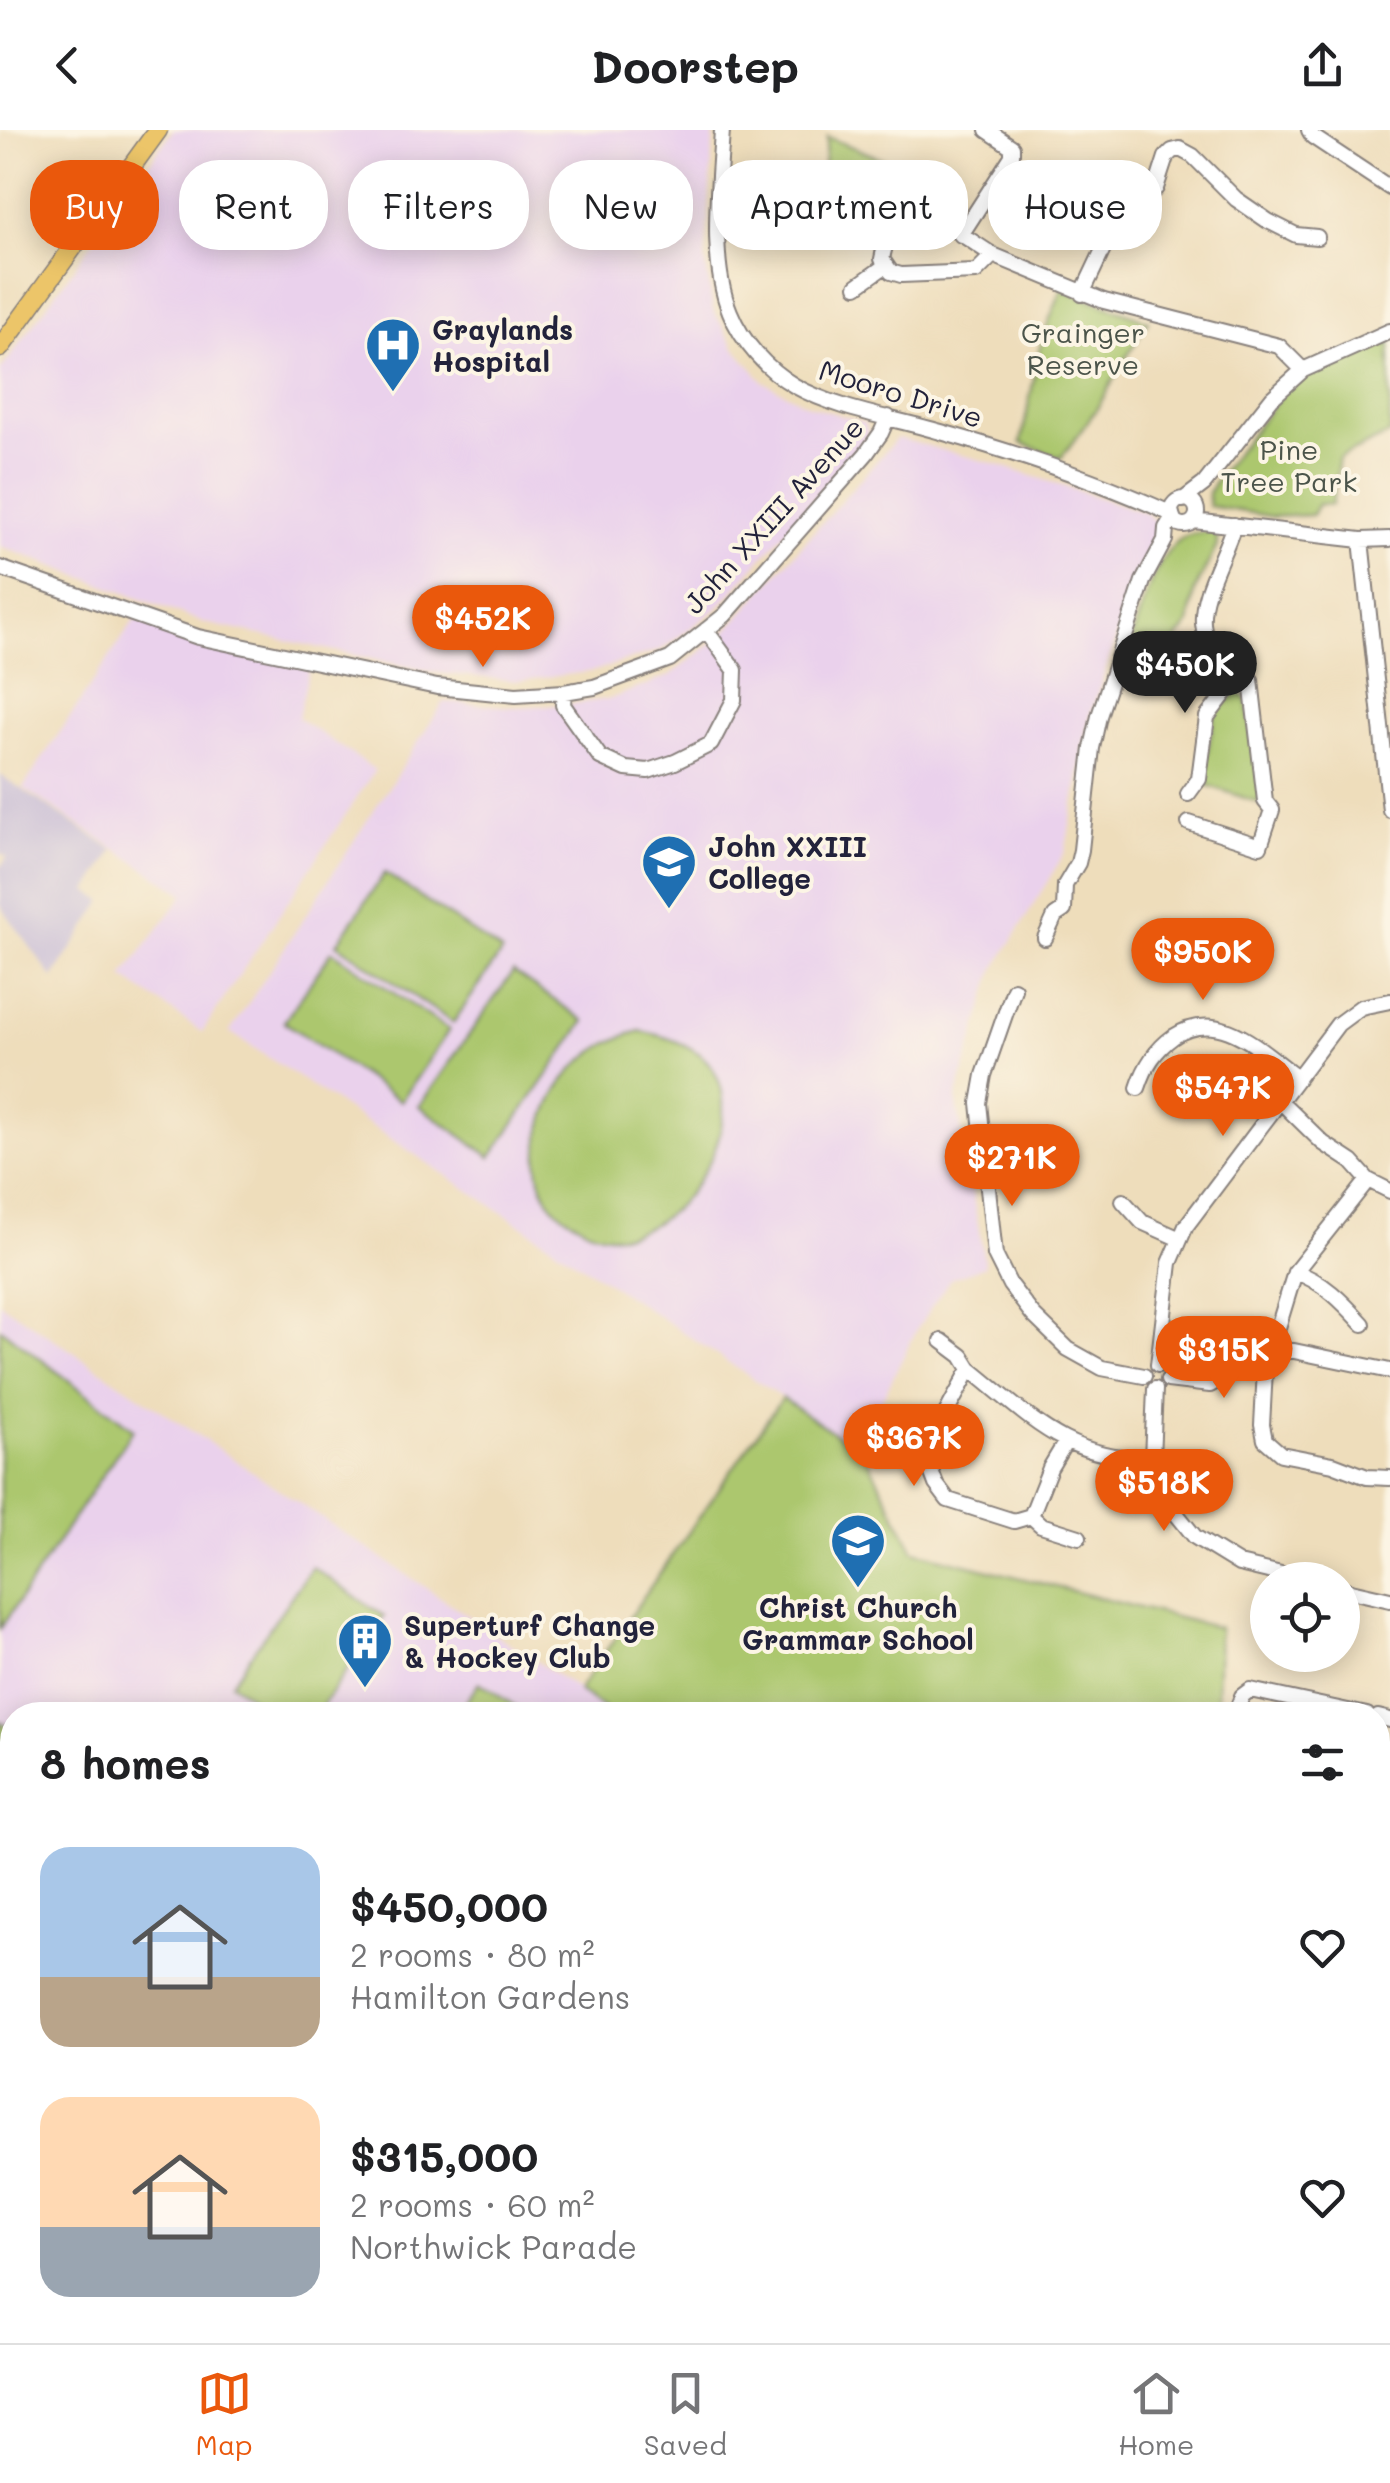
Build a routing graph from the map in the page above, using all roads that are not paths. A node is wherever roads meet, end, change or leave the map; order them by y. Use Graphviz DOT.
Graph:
graph roads {
  1 [pos="147,130"];
  2 [pos="158,130"];
  3 [pos="722,130"];
  4 [pos="987,130"];
  5 [pos="1309,130"];
  6 [pos="1390,188"];
  7 [pos="968,226"];
  8 [pos="1318,238"];
  9 [pos="968,239"];
  10 [pos="884,250"];
  11 [pos="994,255"];
  12 [pos="885,266"];
  13 [pos="857,286"];
  14 [pos="1082,294"];
  15 [pos="1390,331"];
  16 [pos="0,336"];
  17 [pos="0,348"];
  18 [pos="1303,370"];
  19 [pos="888,417"];
  20 [pos="1184,512"];
  21 [pos="1228,523"];
  22 [pos="1390,539"];
  23 [pos="1362,540"];
  24 [pos="0,568"];
  25 [pos="706,630"];
  26 [pos="1246,677"];
  27 [pos="564,692"];
  28 [pos="1188,794"];
  29 [pos="1390,810"];
  30 [pos="1189,823"];
  31 [pos="1045,938"];
  32 [pos="1014,989"];
  33 [pos="1390,1001"];
  34 [pos="1297,1077"];
  35 [pos="1138,1088"];
  36 [pos="1279,1100"];
  37 [pos="1368,1180"];
  38 [pos="1390,1191"];
  39 [pos="1123,1201"];
  40 [pos="1180,1239"];
  41 [pos="1294,1272"];
  42 [pos="1363,1324"];
  43 [pos="942,1341"];
  44 [pos="1266,1351"];
  45 [pos="1158,1365"];
  46 [pos="970,1368"];
  47 [pos="1390,1371"];
  48 [pos="1144,1376"];
  49 [pos="1162,1384"];
  50 [pos="1065,1443"];
  51 [pos="1152,1458"];
  52 [pos="1390,1478"];
  53 [pos="1031,1516"];
  54 [pos="1079,1537"];
  55 [pos="1250,1567"];
  56 [pos="1360,1593"];
  57 [pos="1390,1600"];
  58 [pos="1239,1702"];
  59 [pos="1306,1702"];
  1 -- 16 [label="main road"];
  2 -- 17 [label="main road"];
  3 -- 19 [label="street, Mooro Drive"];
  4 -- 7 [label="street"];
  5 -- 6 [label="street"];
  8 -- 14 [label="street"];
  9 -- 11 [label="street"];
  10 -- 12 [label="street"];
  11 -- 12 [label="street"];
  11 -- 14 [label="street"];
  12 -- 13 [label="street"];
  14 -- 18 [label="street"];
  15 -- 18 [label="street"];
  18 -- 20 [label="street"];
  19 -- 20 [label="street, Mooro Drive"];
  19 -- 25 [label="street, John XXIII Avenue"];
  20 -- 21 [label="street, Mooro Drive"];
  20 -- 31 [label="street"];
  21 -- 23 [label="street, Mooro Drive"];
  21 -- 26 [label="street"];
  22 -- 23 [label="street, Mooro Drive"];
  23 -- 29 [label="street"];
  24 -- 27 [label="street, John XXIII Avenue"];
  25 -- 27 [label="street, John XXIII Avenue"];
  25 -- 27 [label="street"];
  26 -- 28 [label="street"];
  26 -- 30 [label="street"];
  32 -- 48 [label="street"];
  33 -- 34 [label="street"];
  34 -- 35 [label="street"];
  34 -- 36 [label="street"];
  36 -- 37 [label="street"];
  36 -- 40 [label="street"];
  37 -- 38 [label="street"];
  37 -- 41 [label="street"];
  39 -- 40 [label="street"];
  40 -- 45 [label="street"];
  41 -- 42 [label="street"];
  41 -- 44 [label="street"];
  43 -- 46 [label="street"];
  44 -- 47 [label="street"];
  44 -- 49 [label="street"];
  44 -- 52 [label="street"];
  45 -- 48 [label="street"];
  45 -- 49 [label="street"];
  46 -- 50 [label="street"];
  46 -- 53 [label="street"];
  48 -- 49 [label="street"];
  49 -- 51 [label="street"];
  50 -- 51 [label="street"];
  50 -- 53 [label="street"];
  51 -- 55 [label="street"];
  53 -- 54 [label="street"];
  56 -- 57 [label="street"];
  58 -- 59 [label="street"];
}
